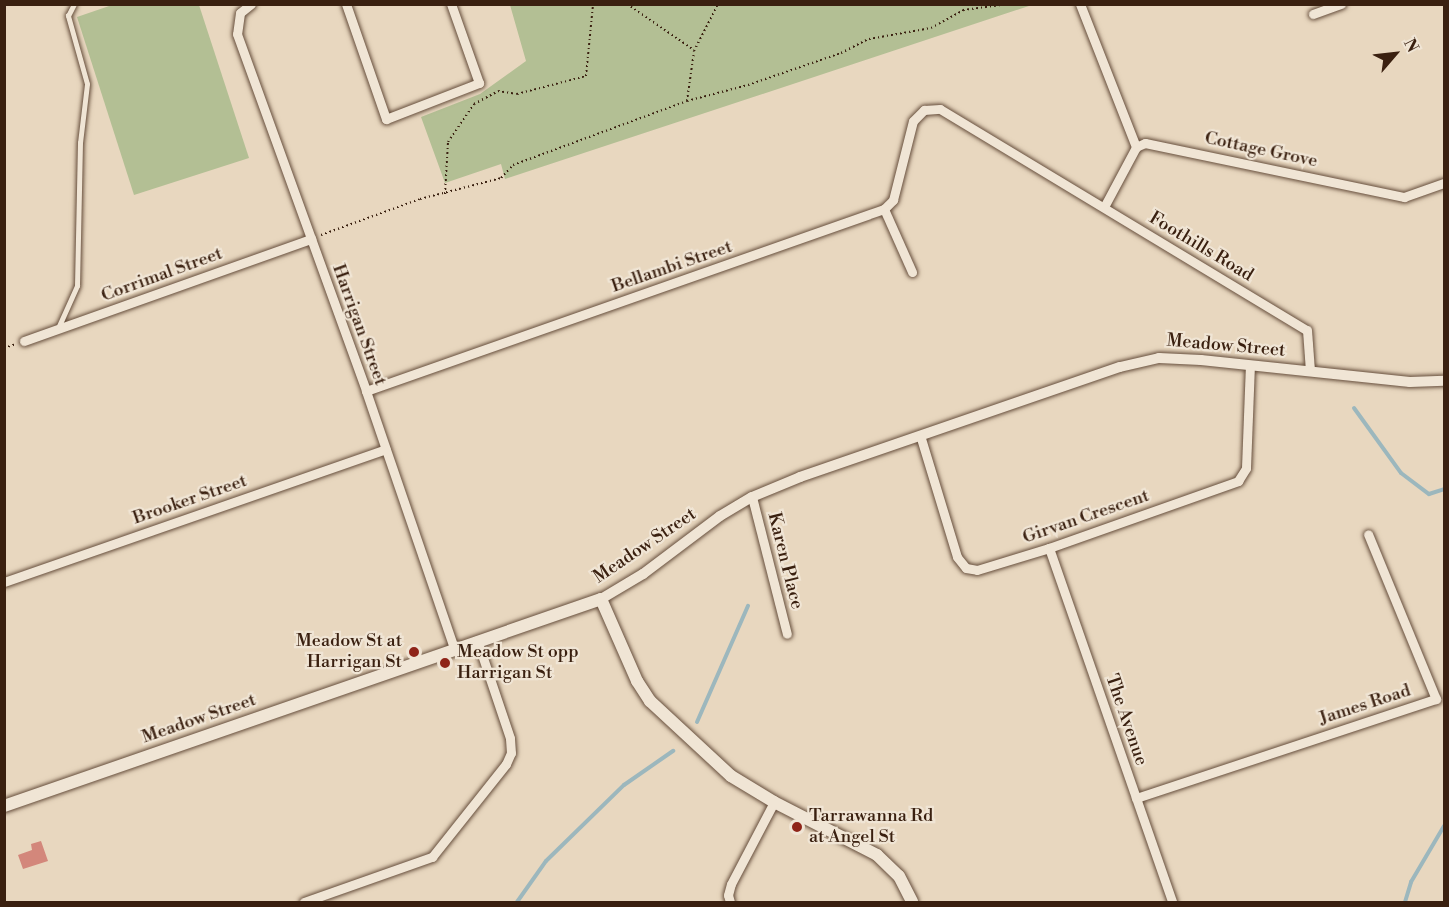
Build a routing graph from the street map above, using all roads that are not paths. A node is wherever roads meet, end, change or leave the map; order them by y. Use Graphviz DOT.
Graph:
graph roads {
  1 [pos="74,4"];
  2 [pos="251,4"];
  3 [pos="346,4"];
  4 [pos="451,4"];
  5 [pos="1080,4"];
  6 [pos="1341,4"];
  7 [pos="1313,14"];
  8 [pos="1136,147"];
  9 [pos="1444,183"];
  10 [pos="1104,207"];
  11 [pos="884,209"];
  12 [pos="310,239"];
  13 [pos="912,272"];
  14 [pos="58,329"];
  15 [pos="24,341"];
  16 [pos="1250,365"];
  17 [pos="1311,371"];
  18 [pos="1444,381"];
  19 [pos="366,391"];
  20 [pos="920,435"];
  21 [pos="386,449"];
  22 [pos="752,497"];
  23 [pos="1368,534"];
  24 [pos="1049,548"];
  25 [pos="4,582"];
  26 [pos="601,599"];
  27 [pos="787,634"];
  28 [pos="477,640"];
  29 [pos="454,648"];
  30 [pos="1136,798"];
  31 [pos="774,802"];
  32 [pos="4,806"];
  33 [pos="304,903"];
  34 [pos="730,903"];
  35 [pos="912,903"];
  36 [pos="1172,903"];
  1 -- 14 [label="lane"];
  2 -- 12 [label="street, Harrigan Street"];
  3 -- 4 [label="street"];
  5 -- 8 [label="street"];
  6 -- 7 [label="street"];
  8 -- 9 [label="street, Cottage Grove"];
  8 -- 10 [label="street"];
  10 -- 11 [label="street, Foothills Road"];
  10 -- 17 [label="street, Foothills Road"];
  11 -- 13 [label="street"];
  11 -- 19 [label="street, Bellambi Street"];
  12 -- 14 [label="street, Corrimal Street"];
  12 -- 19 [label="street, Harrigan Street"];
  14 -- 15 [label="street, Corrimal Street"];
  16 -- 17 [label="street, Meadow Street"];
  16 -- 20 [label="street, Meadow Street"];
  16 -- 24 [label="street, Girvan Crescent"];
  17 -- 18 [label="street"];
  19 -- 21 [label="street, Harrigan Street"];
  20 -- 22 [label="street, Meadow Street"];
  20 -- 24 [label="street, Girvan Crescent"];
  21 -- 25 [label="street, Brooker Street"];
  21 -- 29 [label="street, Harrigan Street"];
  22 -- 26 [label="street, Meadow Street"];
  22 -- 27 [label="street, Karen Place"];
  23 -- 30 [label="street, James Road"];
  24 -- 30 [label="street, The Avenue"];
  26 -- 28 [label="main road, Meadow Street"];
  26 -- 31 [label="main road"];
  28 -- 29 [label="main road, Meadow Street"];
  28 -- 33 [label="street"];
  29 -- 32 [label="main road, Meadow Street"];
  30 -- 36 [label="street, The Avenue"];
  31 -- 34 [label="street"];
  31 -- 35 [label="main road"];
}
